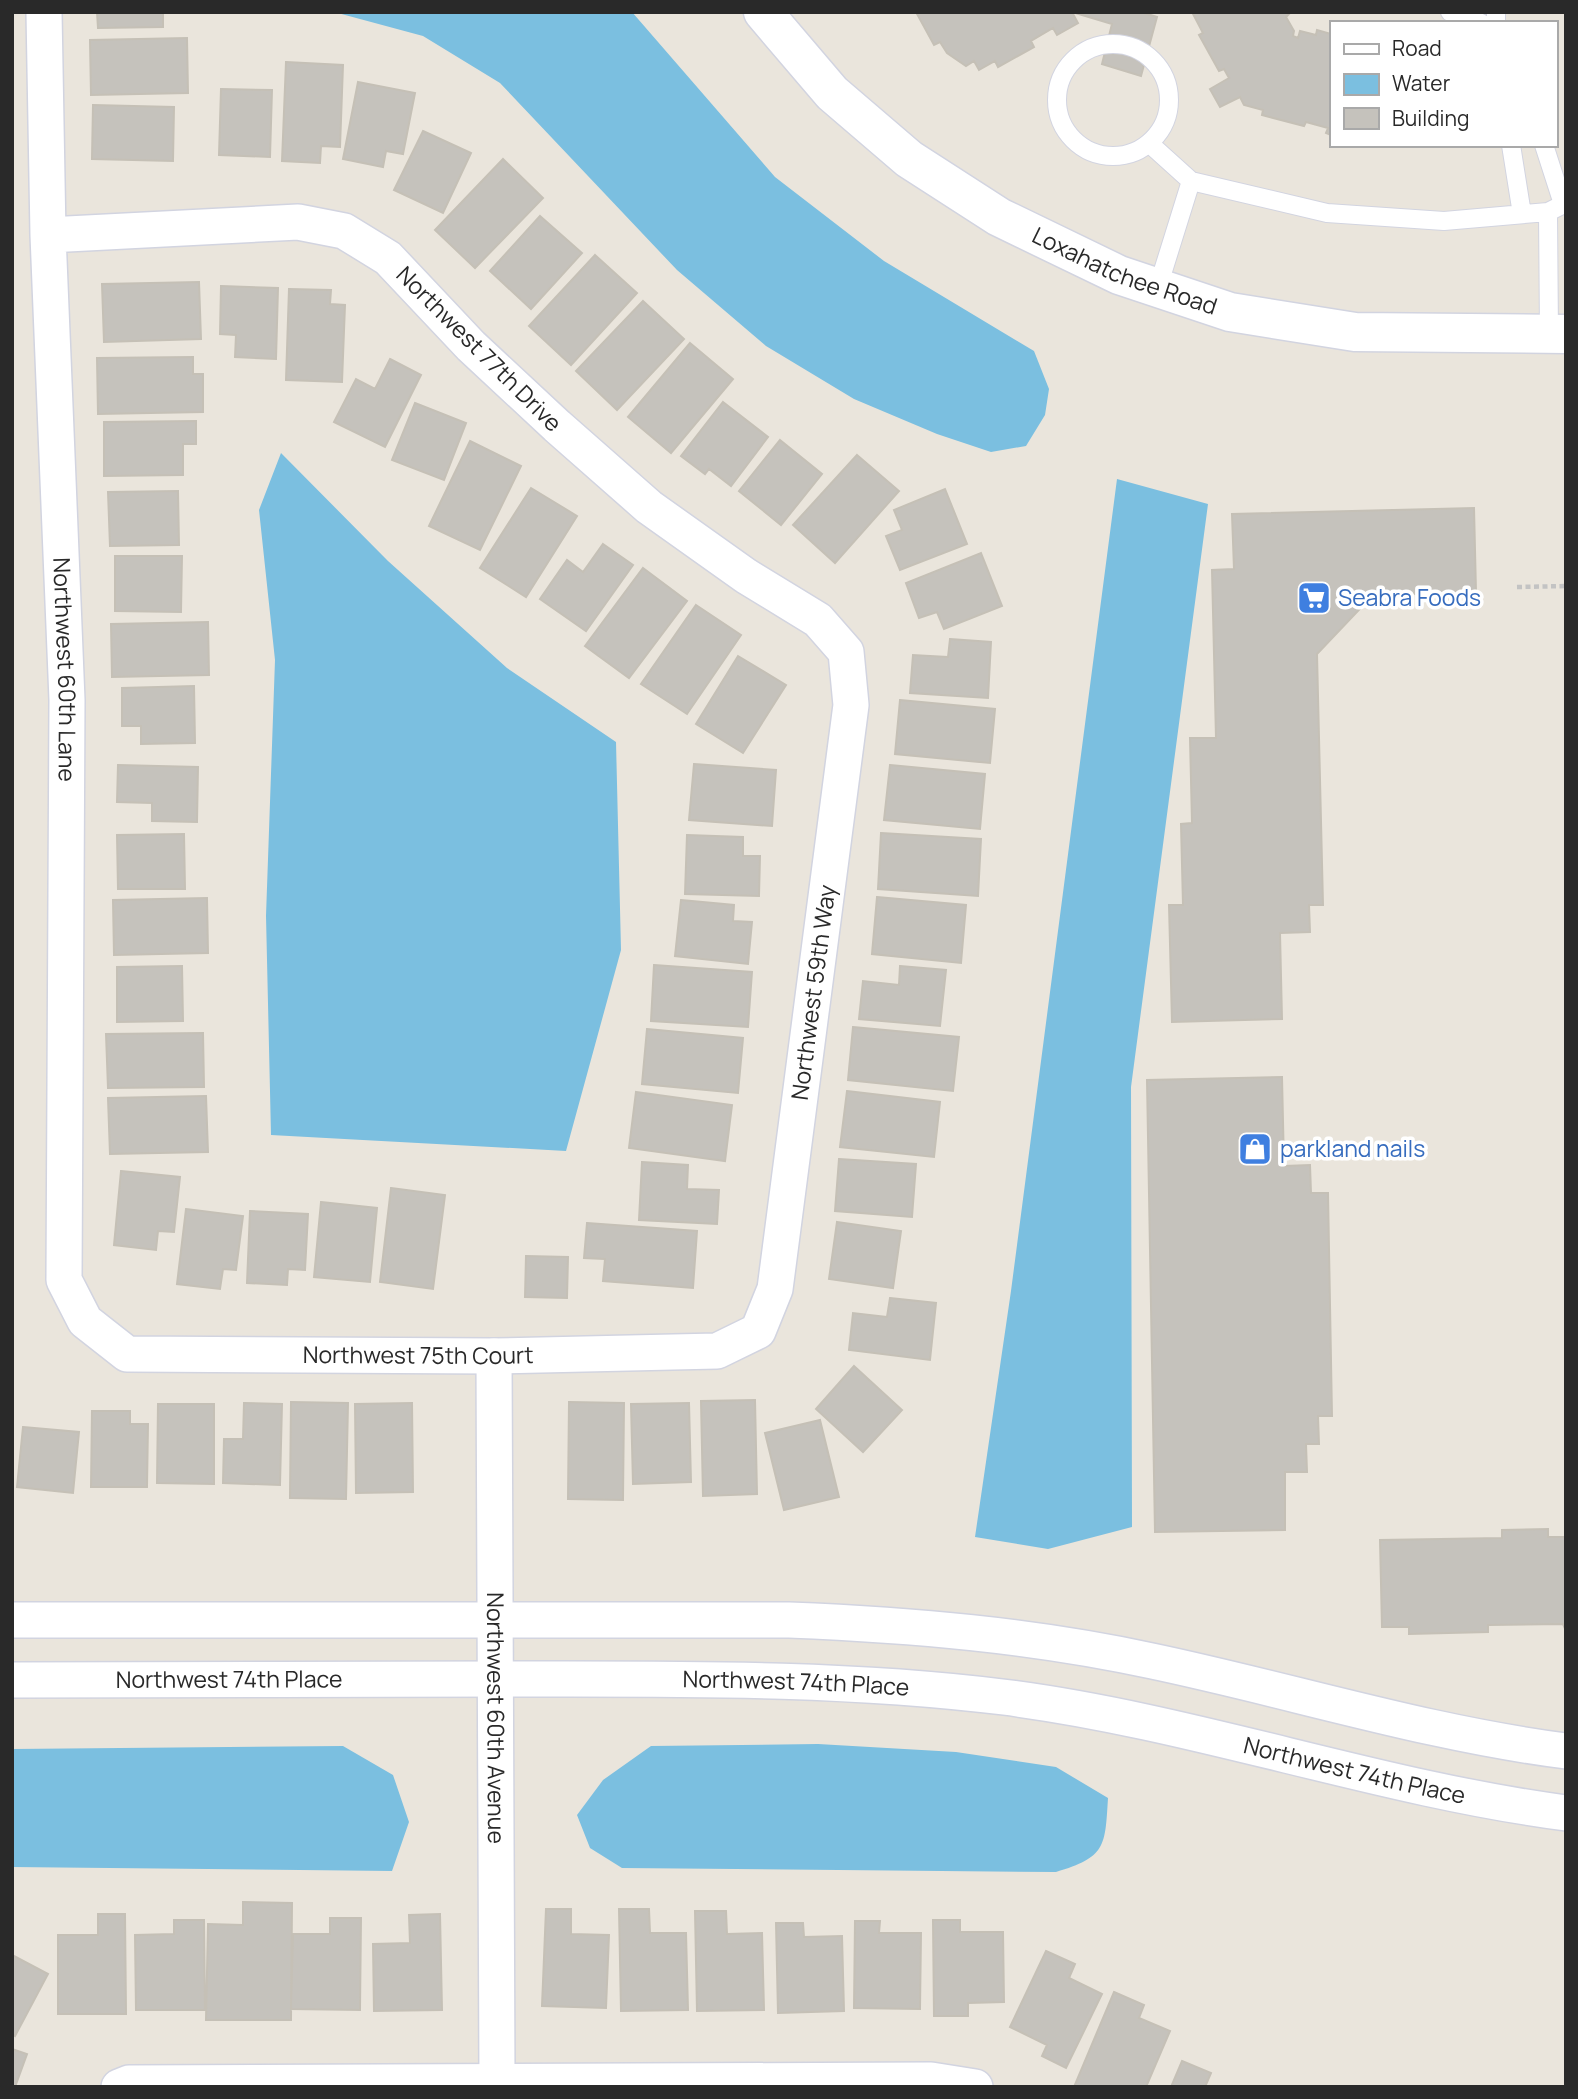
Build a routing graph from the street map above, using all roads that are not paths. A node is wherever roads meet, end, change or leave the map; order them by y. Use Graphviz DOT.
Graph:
graph roads {
  1 [pos="44,12"];
  2 [pos="763,12"];
  3 [pos="1450,12"];
  4 [pos="1475,21"];
  5 [pos="1150,144"];
  6 [pos="1511,147"];
  7 [pos="1544,147"];
  8 [pos="1191,181"];
  9 [pos="1559,206"];
  10 [pos="1522,214"];
  11 [pos="48,236"];
  12 [pos="1158,287"];
  13 [pos="1557,334"];
  14 [pos="846,652"];
  15 [pos="85,1321"];
  16 [pos="758,1331"];
  17 [pos="494,1356"];
  18 [pos="12,1620"];
  19 [pos="495,1620"];
  20 [pos="495,1679"];
  21 [pos="12,1680"];
  22 [pos="1566,1751"];
  23 [pos="1566,1813"];
  24 [pos="497,2080"];
  25 [pos="119,2087"];
  26 [pos="975,2087"];
  1 -- 11 [label="street, Northwest 60th Lane"];
  2 -- 12 [label="main road, Loxahatchee Road"];
  3 -- 4 [label="lane"];
  5 -- 5 [label="lane"];
  5 -- 8 [label="lane"];
  6 -- 10 [label="lane"];
  7 -- 9 [label="lane"];
  8 -- 10 [label="lane"];
  8 -- 12 [label="lane"];
  9 -- 10 [label="lane"];
  9 -- 13 [label="lane"];
  11 -- 14 [label="street, Northwest 77th Drive"];
  11 -- 15 [label="street, Northwest 60th Lane"];
  12 -- 13 [label="main road, Loxahatchee Road"];
  14 -- 16 [label="street, Northwest 59th Way"];
  15 -- 17 [label="street, Northwest 75th Court"];
  16 -- 17 [label="street, Northwest 75th Court"];
  17 -- 19 [label="street, Northwest 60th Avenue"];
  18 -- 19 [label="street"];
  19 -- 20 [label="street, Northwest 60th Avenue"];
  19 -- 22 [label="street"];
  20 -- 21 [label="street, Northwest 74th Place"];
  20 -- 23 [label="street, Northwest 74th Place"];
  20 -- 24 [label="street, Northwest 60th Avenue"];
  24 -- 25 [label="street"];
  24 -- 26 [label="street"];
}
